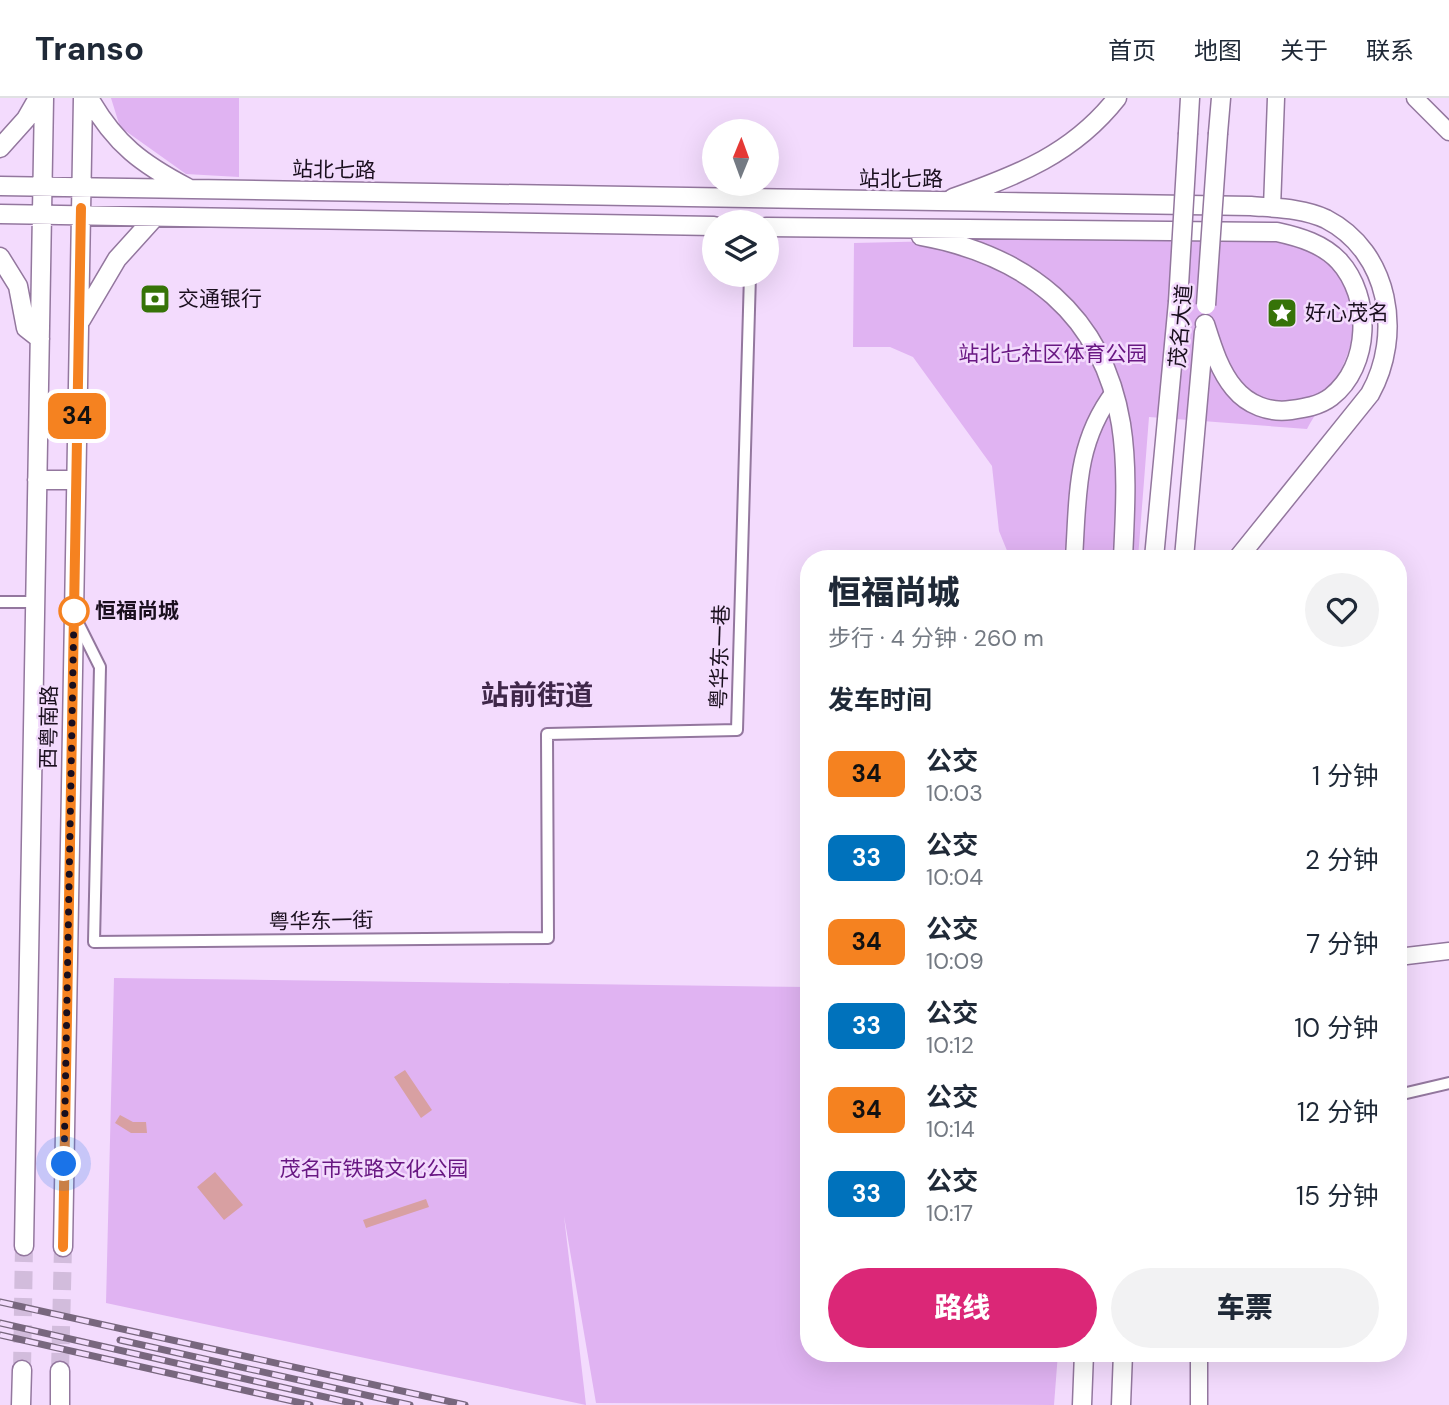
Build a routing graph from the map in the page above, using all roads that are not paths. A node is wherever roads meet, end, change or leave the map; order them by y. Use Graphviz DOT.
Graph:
graph roads {
  1 [pos="38,98"];
  2 [pos="44,98"];
  3 [pos="83,98"];
  4 [pos="89,98"];
  5 [pos="1117,98"];
  6 [pos="1190,98"];
  7 [pos="1221,98"];
  8 [pos="1276,98"];
  9 [pos="1415,98"];
  10 [pos="1449,132"];
  11 [pos="0,148"];
  12 [pos="0,187"];
  13 [pos="42,187"];
  14 [pos="81,188"];
  15 [pos="192,190"];
  16 [pos="410,194"];
  17 [pos="639,198"];
  18 [pos="940,202"];
  19 [pos="1272,208"];
  20 [pos="42,211"];
  21 [pos="81,212"];
  22 [pos="0,214"];
  23 [pos="155,216"];
  24 [pos="410,221"];
  25 [pos="639,225"];
  26 [pos="702,226"];
  27 [pos="779,227"];
  28 [pos="862,229"];
  29 [pos="0,257"];
  30 [pos="751,287"];
  31 [pos="79,323"];
  32 [pos="1205,324"];
  33 [pos="40,339"];
  34 [pos="1114,393"];
  35 [pos="37,480"];
  36 [pos="76,480"];
  37 [pos="1075,550"];
  38 [pos="1123,550"];
  39 [pos="1155,550"];
  40 [pos="1185,550"];
  41 [pos="1244,550"];
  42 [pos="0,602"];
  43 [pos="35,603"];
  44 [pos="74,614"];
  45 [pos="548,938"];
  46 [pos="1449,951"];
  47 [pos="1407,956"];
  48 [pos="1449,1083"];
  49 [pos="1407,1093"];
  50 [pos="24,1246"];
  51 [pos="63,1247"];
  52 [pos="1084,1362"];
  53 [pos="1123,1362"];
  54 [pos="1199,1362"];
  55 [pos="22,1370"];
  56 [pos="61,1371"];
  57 [pos="21,1405"];
  58 [pos="60,1405"];
  59 [pos="1082,1405"];
  60 [pos="1121,1405"];
  61 [pos="1199,1405"];
  1 -- 11 [label="main road"];
  2 -- 13 [label="main road, 西粤南路"];
  3 -- 14 [label="main road, 西粤南路"];
  4 -- 15 [label="main road"];
  5 -- 18 [label="main road"];
  6 -- 39 [label="main road, 茂名大道, bridge"];
  7 -- 32 [label="main road, 茂名大道, bridge"];
  8 -- 19 [label="street"];
  9 -- 10 [label="street"];
  12 -- 13 [label="main road, 站北七路"];
  13 -- 14 [label="main road, 站北七路"];
  13 -- 20 [label="main road, 西粤南路"];
  14 -- 15 [label="main road, 站北七路"];
  14 -- 21 [label="main road, 西粤南路"];
  15 -- 16 [label="main road, 站北七路"];
  16 -- 17 [label="main road, 站北七路"];
  16 -- 24 [label="main road"];
  17 -- 18 [label="main road, 站北七路"];
  17 -- 25 [label="main road"];
  18 -- 19 [label="main road, 站北七路"];
  19 -- 41 [label="main road, 站北七路"];
  20 -- 21 [label="main road"];
  20 -- 22 [label="main road"];
  20 -- 33 [label="main road, 西粤南路"];
  21 -- 23 [label="main road"];
  21 -- 31 [label="main road, 西粤南路"];
  23 -- 24 [label="main road"];
  23 -- 31 [label="main road"];
  24 -- 25 [label="main road"];
  25 -- 26 [label="main road"];
  27 -- 28 [label="main road"];
  28 -- 32 [label="main road"];
  28 -- 34 [label="main road"];
  29 -- 33 [label="main road"];
  30 -- 45 [label="street, 粤华东一巷"];
  31 -- 36 [label="main road, 西粤南路"];
  32 -- 40 [label="main road, 茂名大道"];
  33 -- 35 [label="main road, 西粤南路"];
  34 -- 37 [label="street"];
  34 -- 38 [label="main road"];
  35 -- 36 [label="main road"];
  35 -- 43 [label="main road, 西粤南路"];
  36 -- 44 [label="main road, 西粤南路"];
  42 -- 43 [label="street"];
  43 -- 50 [label="main road, 西粤南路"];
  44 -- 45 [label="street, 粤华东一街"];
  44 -- 51 [label="main road, 西粤南路"];
  46 -- 47 [label="street"];
  48 -- 49 [label="street"];
  52 -- 59 [label="main road"];
  53 -- 60 [label="main road"];
  54 -- 61 [label="street"];
  55 -- 57 [label="main road"];
  56 -- 58 [label="main road"];
}
